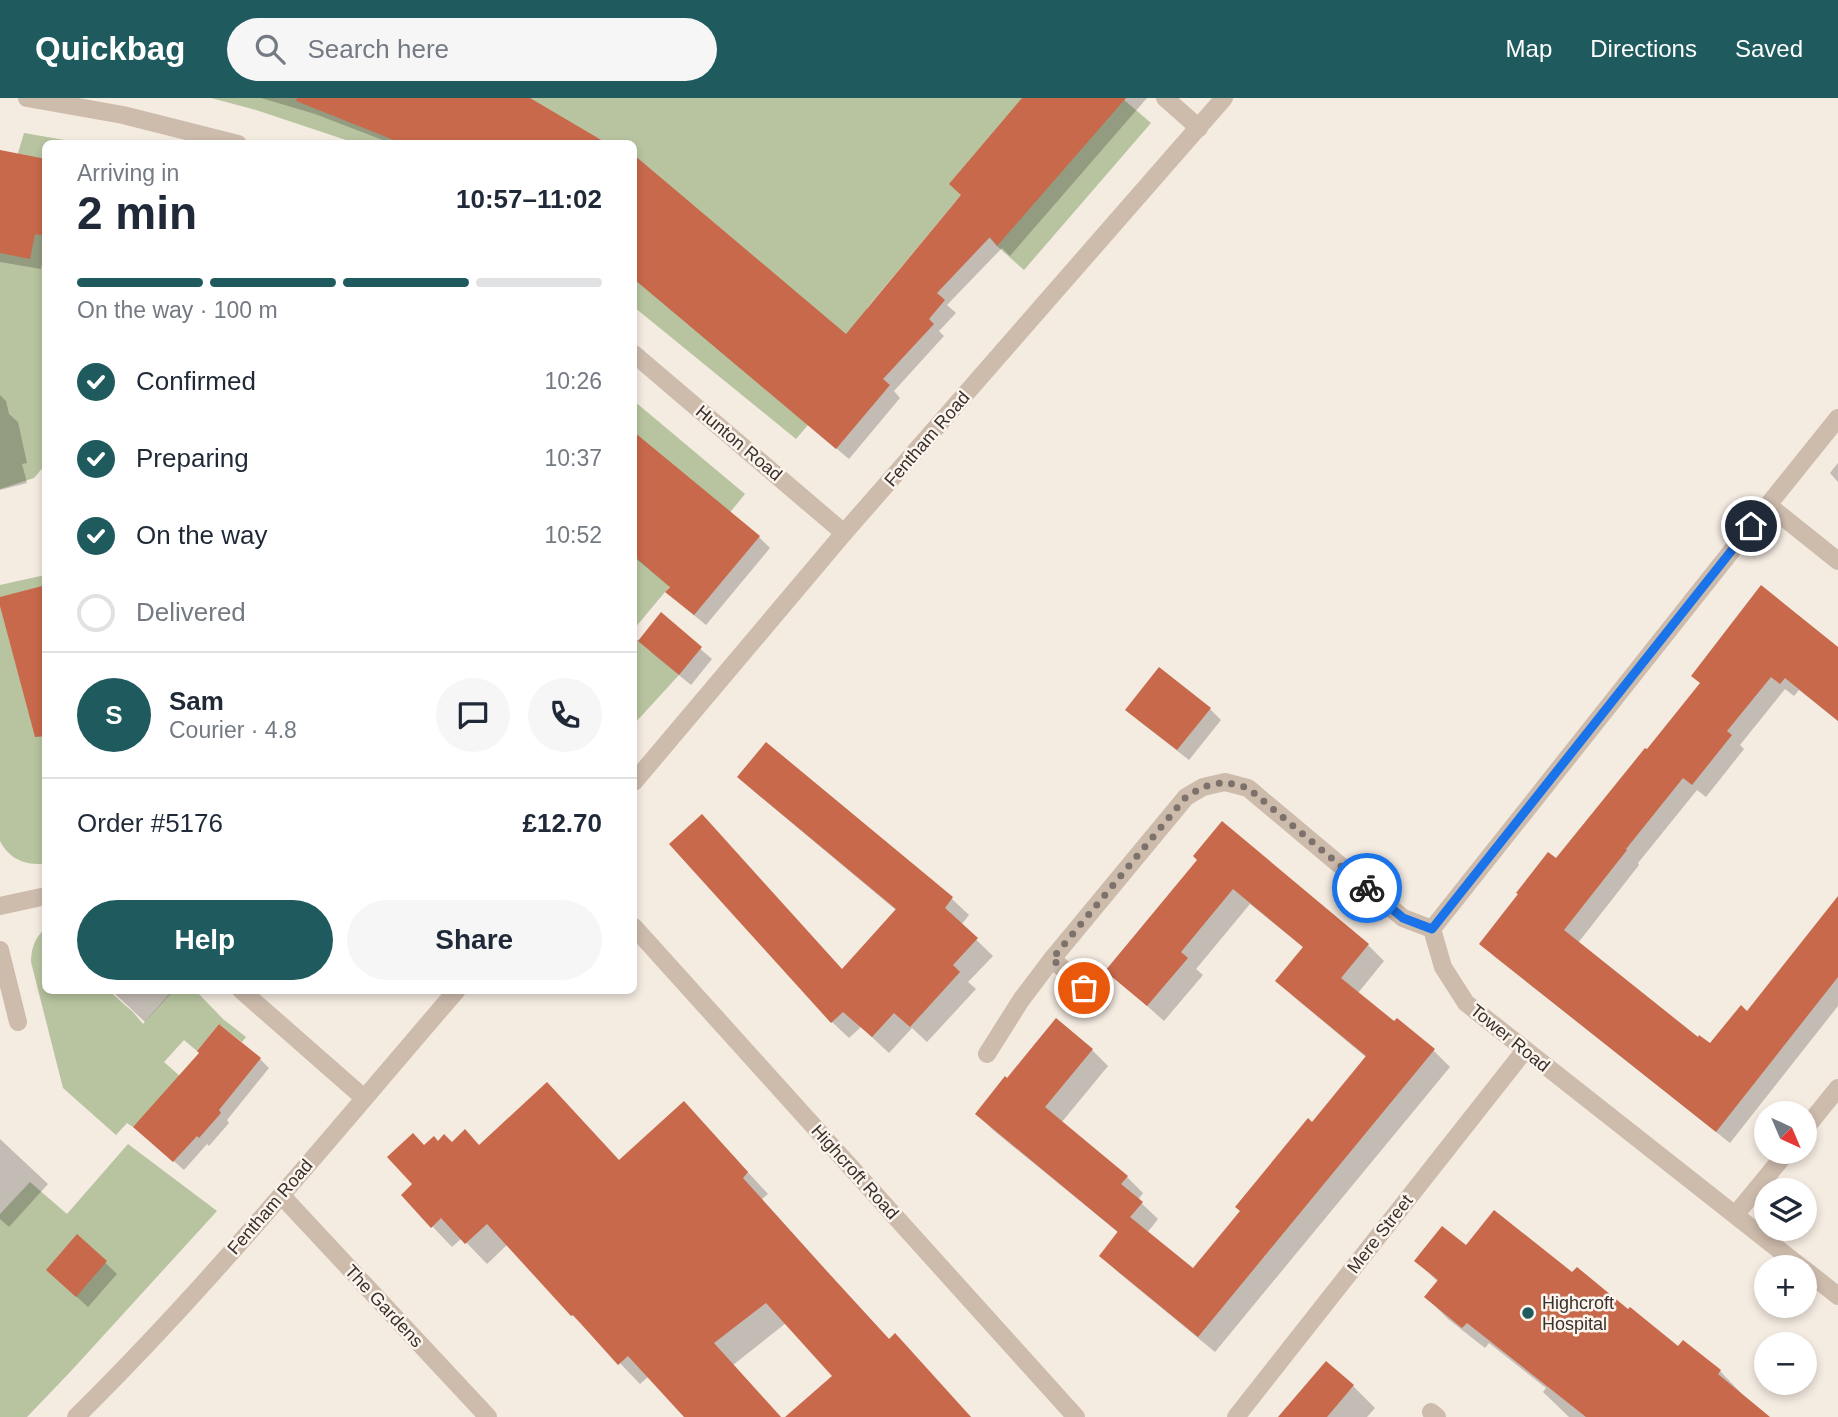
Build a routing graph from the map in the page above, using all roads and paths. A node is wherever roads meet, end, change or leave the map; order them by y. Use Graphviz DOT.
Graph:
graph roads {
  1 [pos="27,98"];
  2 [pos="1165,98"];
  3 [pos="1224,98"];
  4 [pos="1199,128"];
  5 [pos="222,140"];
  6 [pos="637,357"];
  7 [pos="1838,418"];
  8 [pos="1768,505"];
  9 [pos="844,533"];
  10 [pos="1838,561"];
  11 [pos="637,778"];
  12 [pos="42,897"];
  13 [pos="0,906"];
  14 [pos="1432,929"];
  15 [pos="637,930"];
  16 [pos="0,950"];
  17 [pos="1052,959"];
  18 [pos="246,994"];
  19 [pos="454,994"];
  20 [pos="1101,1002"];
  21 [pos="18,1022"];
  22 [pos="1525,1050"];
  23 [pos="986,1054"];
  24 [pos="1838,1088"];
  25 [pos="364,1098"];
  26 [pos="1817,1114"];
  27 [pos="1777,1164"];
  28 [pos="281,1195"];
  29 [pos="1736,1214"];
  30 [pos="1787,1255"];
  31 [pos="1817,1279"];
  32 [pos="1838,1296"];
  33 [pos="76,1417"];
  34 [pos="488,1417"];
  35 [pos="1076,1417"];
  36 [pos="1236,1417"];
  1 -- 5 [label="street"];
  2 -- 4 [label="street"];
  3 -- 4 [label="street, Fentham Road"];
  4 -- 9 [label="street, Fentham Road"];
  6 -- 9 [label="street, Hunton Road"];
  7 -- 8 [label="street"];
  8 -- 10 [label="street"];
  8 -- 14 [label="street"];
  9 -- 11 [label="street, Fentham Road"];
  12 -- 13 [label="street"];
  14 -- 17 [label="street"];
  14 -- 22 [label="street, Tower Road"];
  15 -- 35 [label="street, Highcroft Road"];
  16 -- 21 [label="street"];
  17 -- 20 [label="street"];
  17 -- 23 [label="street"];
  18 -- 25 [label="street"];
  19 -- 25 [label="street, Fentham Road"];
  22 -- 29 [label="street, Tower Road"];
  22 -- 36 [label="street, Mere Street"];
  24 -- 26 [label="street"];
  25 -- 28 [label="street, Fentham Road"];
  27 -- 29 [label="street"];
  28 -- 33 [label="street, Fentham Road"];
  28 -- 34 [label="street, The Gardens"];
  29 -- 30 [label="street, Tower Road"];
  31 -- 32 [label="street, Tower Road"];
}
